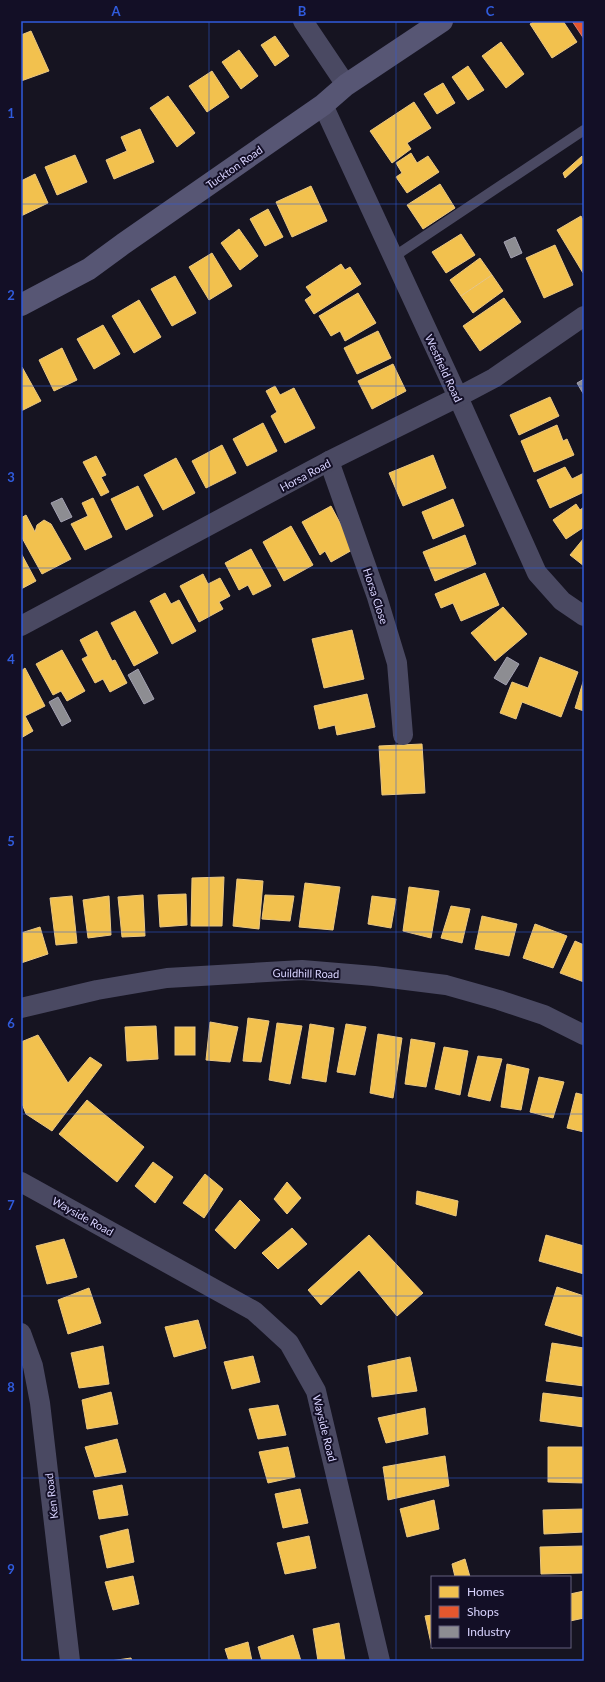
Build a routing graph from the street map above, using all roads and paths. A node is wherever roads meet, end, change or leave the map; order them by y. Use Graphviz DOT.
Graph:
graph roads {
  1 [pos="303,21"];
  2 [pos="442,21"];
  3 [pos="346,85"];
  4 [pos="323,105"];
  5 [pos="584,130"];
  6 [pos="392,258"];
  7 [pos="21,305"];
  8 [pos="584,316"];
  9 [pos="458,397"];
  10 [pos="329,462"];
  11 [pos="584,616"];
  12 [pos="21,626"];
  13 [pos="403,735"];
  14 [pos="21,1008"];
  15 [pos="584,1035"];
  16 [pos="21,1182"];
  17 [pos="21,1333"];
  18 [pos="70,1661"];
  19 [pos="380,1661"];
  1 -- 3 [label="street"];
  2 -- 3 [label="street, Tuckton Road"];
  3 -- 4 [label="street, Tuckton Road"];
  4 -- 6 [label="street, Westfield Road"];
  4 -- 7 [label="street, Tuckton Road"];
  5 -- 6 [label="lane"];
  6 -- 9 [label="street, Westfield Road"];
  8 -- 9 [label="street, Horsa Road"];
  9 -- 10 [label="street, Horsa Road"];
  9 -- 11 [label="street, Westfield Road"];
  10 -- 12 [label="street, Horsa Road"];
  10 -- 13 [label="street, Horsa Close"];
  14 -- 15 [label="street, Guildhill Road"];
  16 -- 19 [label="street, Wayside Road"];
  17 -- 18 [label="street, Ken Road"];
}
